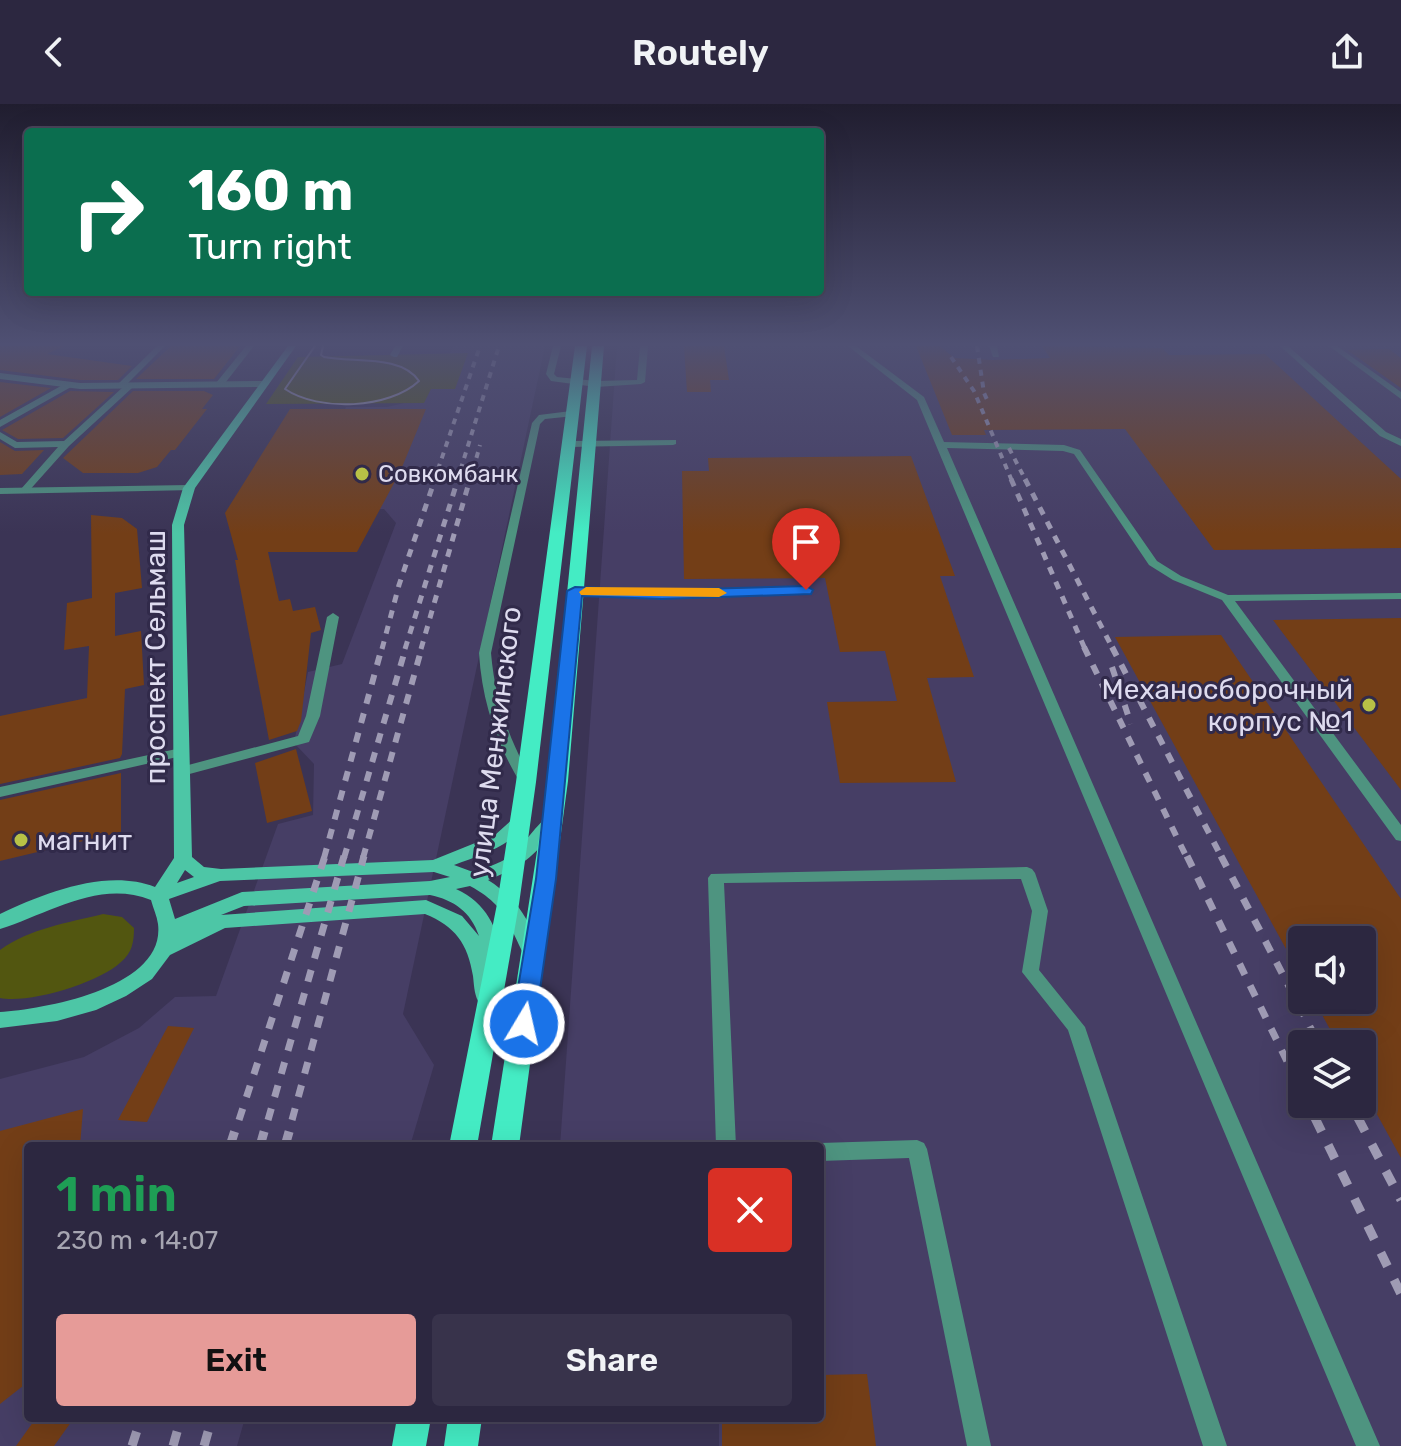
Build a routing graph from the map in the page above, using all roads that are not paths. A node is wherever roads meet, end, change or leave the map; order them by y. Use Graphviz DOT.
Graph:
graph roads {
  1 [pos="27,409"];
  2 [pos="101,409"];
  3 [pos="246,409"];
  4 [pos="572,409"];
  5 [pos="594,409"];
  6 [pos="925,409"];
  7 [pos="1354,409"];
  8 [pos="571,414"];
  9 [pos="0,424"];
  10 [pos="0,435"];
  11 [pos="673,442"];
  12 [pos="1401,443"];
  13 [pos="66,444"];
  14 [pos="569,444"];
  15 [pos="590,444"];
  16 [pos="625,444"];
  17 [pos="941,445"];
  18 [pos="626,457"];
  19 [pos="189,488"];
  20 [pos="0,491"];
  21 [pos="24,491"];
  22 [pos="806,590"];
  23 [pos="575,591"];
  24 [pos="1401,596"];
  25 [pos="1226,598"];
  26 [pos="333,617"];
  27 [pos="181,752"];
  28 [pos="182,771"];
  29 [pos="526,782"];
  30 [pos="0,792"];
  31 [pos="553,817"];
  32 [pos="520,822"];
  33 [pos="1401,836"];
  34 [pos="183,859"];
  35 [pos="514,862"];
  36 [pos="434,866"];
  37 [pos="221,875"];
  38 [pos="474,879"];
  39 [pos="430,888"];
  40 [pos="159,896"];
  41 [pos="508,904"];
  42 [pos="0,922"];
  43 [pos="169,929"];
  44 [pos="163,950"];
  45 [pos="533,963"];
  46 [pos="495,967"];
  47 [pos="488,1019"];
  48 [pos="0,1020"];
  49 [pos="464,1142"];
  50 [pos="506,1142"];
  51 [pos="726,1142"];
  52 [pos="824,1152"];
  53 [pos="413,1422"];
  54 [pos="464,1422"];
  55 [pos="409,1446"];
  56 [pos="461,1446"];
  57 [pos="979,1446"];
  58 [pos="1215,1446"];
  59 [pos="1368,1446"];
  1 -- 9 [label="lane"];
  2 -- 13 [label="lane"];
  3 -- 19 [label="main road, проспект Сельмаш"];
  4 -- 8 [label="main road, улица Менжинского"];
  5 -- 15 [label="main road"];
  6 -- 17 [label="lane"];
  7 -- 12 [label="lane"];
  8 -- 14 [label="main road, улица Менжинского"];
  8 -- 29 [label="lane"];
  10 -- 13 [label="lane"];
  11 -- 16 [label="lane"];
  13 -- 21 [label="lane"];
  14 -- 15 [label="lane"];
  14 -- 29 [label="main road, улица Менжинского"];
  15 -- 16 [label="lane"];
  15 -- 23 [label="main road"];
  16 -- 18 [label="lane"];
  17 -- 25 [label="lane"];
  17 -- 59 [label="lane"];
  19 -- 21 [label="street"];
  19 -- 27 [label="main road, проспект Сельмаш"];
  20 -- 21 [label="street"];
  22 -- 23 [label="lane"];
  23 -- 31 [label="main road"];
  24 -- 25 [label="lane"];
  25 -- 33 [label="lane"];
  26 -- 28 [label="lane"];
  27 -- 28 [label="main road, проспект Сельмаш"];
  27 -- 30 [label="lane"];
  28 -- 34 [label="main road, проспект Сельмаш"];
  29 -- 32 [label="main road, улица Менжинского"];
  31 -- 35 [label="main road"];
  31 -- 45 [label="main road"];
  32 -- 35 [label="main road, улица Менжинского"];
  32 -- 36 [label="main road"];
  34 -- 37 [label="main road"];
  34 -- 40 [label="main road"];
  35 -- 38 [label="main road"];
  35 -- 41 [label="main road, улица Менжинского"];
  36 -- 37 [label="main road"];
  36 -- 38 [label="main road"];
  37 -- 40 [label="main road"];
  38 -- 39 [label="main road"];
  38 -- 41 [label="main road"];
  39 -- 43 [label="main road"];
  39 -- 46 [label="main road"];
  40 -- 42 [label="main road"];
  40 -- 43 [label="main road"];
  41 -- 45 [label="main road"];
  41 -- 46 [label="main road, улица Менжинского"];
  43 -- 44 [label="main road"];
  44 -- 47 [label="main road"];
  44 -- 48 [label="main road"];
  45 -- 50 [label="main road"];
  46 -- 47 [label="main road, улица Менжинского"];
  47 -- 49 [label="main road, улица Менжинского"];
  51 -- 58 [label="lane"];
  52 -- 57 [label="lane"];
  53 -- 55 [label="main road"];
  54 -- 56 [label="main road"];
}
